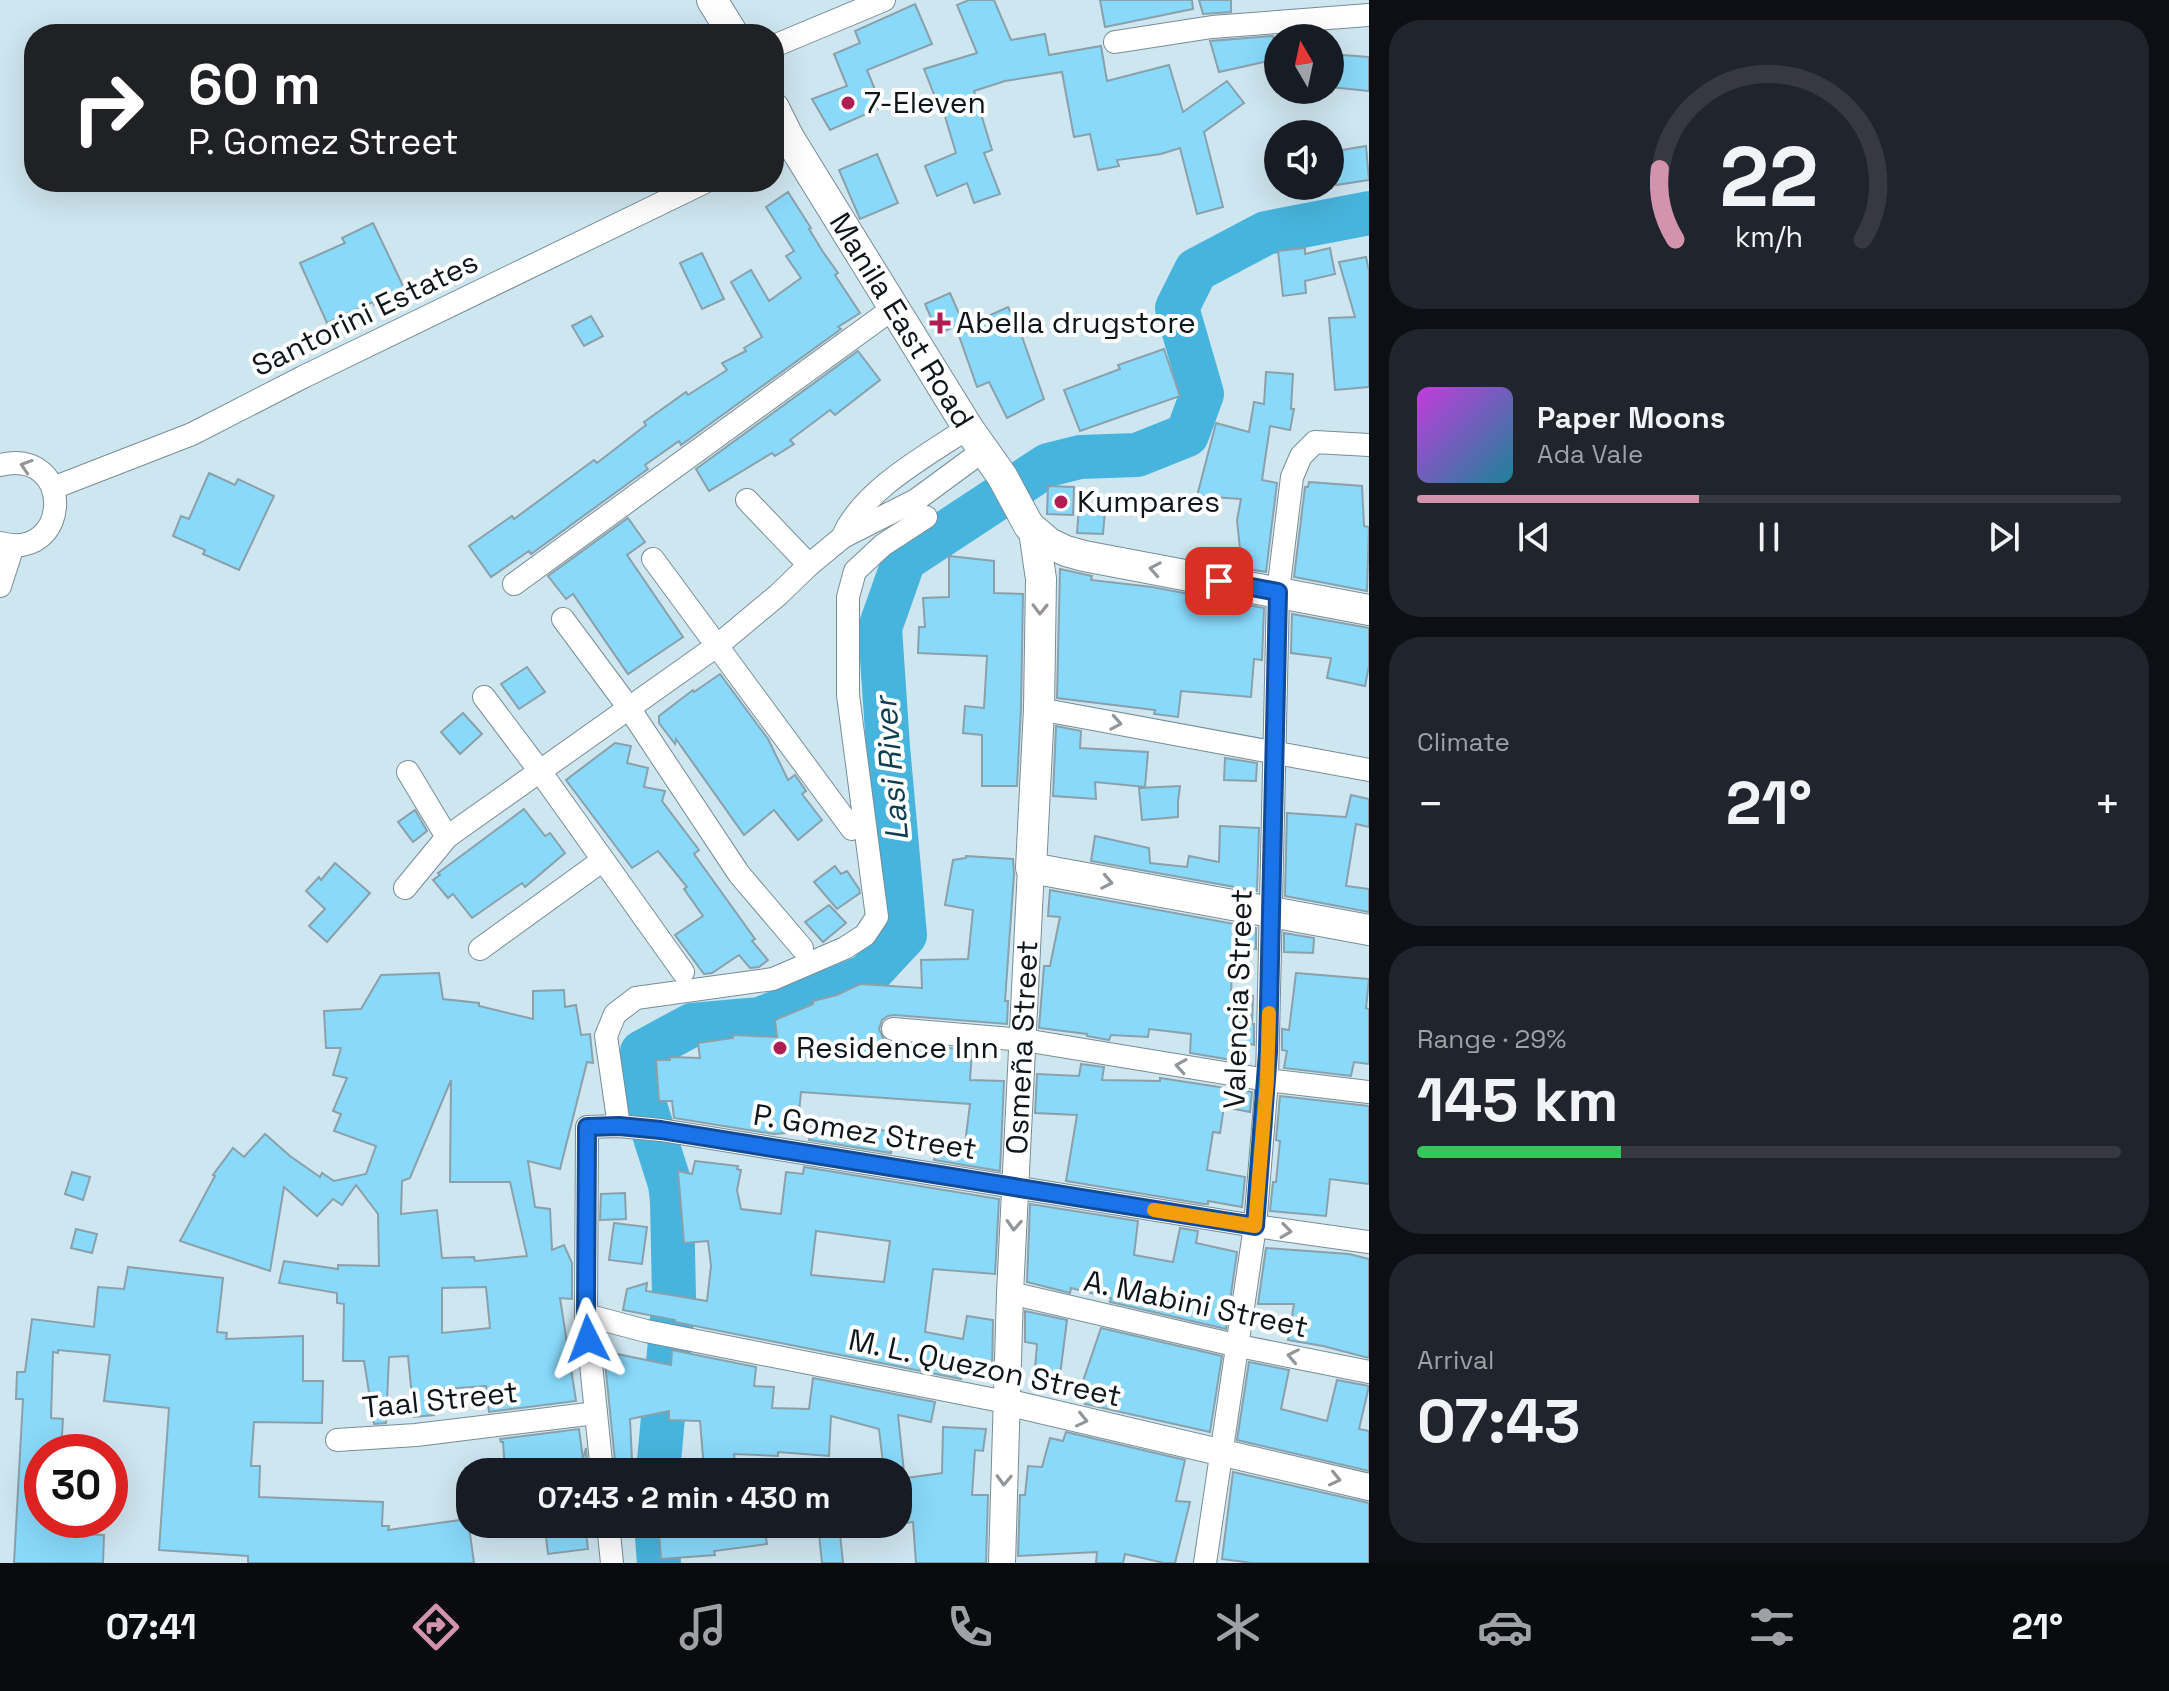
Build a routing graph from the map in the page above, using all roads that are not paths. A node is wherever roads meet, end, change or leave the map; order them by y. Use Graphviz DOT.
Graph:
graph roads {
  1 [pos="712,0"];
  2 [pos="884,0"];
  3 [pos="1369,15"];
  4 [pos="727,24"];
  5 [pos="784,42"];
  6 [pos="1115,42"];
  7 [pos="784,145"];
  8 [pos="685,192"];
  9 [pos="895,307"];
  10 [pos="976,439"];
  11 [pos="1369,445"];
  12 [pos="0,465"];
  13 [pos="53,488"];
  14 [pos="747,500"];
  15 [pos="926,517"];
  16 [pos="1034,531"];
  17 [pos="843,537"];
  18 [pos="6,545"];
  19 [pos="653,559"];
  20 [pos="809,565"];
  21 [pos="514,584"];
  22 [pos="0,586"];
  23 [pos="1278,592"];
  24 [pos="1369,610"];
  25 [pos="563,619"];
  26 [pos="718,645"];
  27 [pos="484,697"];
  28 [pos="629,708"];
  29 [pos="1039,709"];
  30 [pos="1273,752"];
  31 [pos="539,770"];
  32 [pos="1369,770"];
  33 [pos="408,772"];
  34 [pos="852,829"];
  35 [pos="447,837"];
  36 [pos="603,860"];
  37 [pos="1031,868"];
  38 [pos="405,888"];
  39 [pos="1272,914"];
  40 [pos="1369,930"];
  41 [pos="802,948"];
  42 [pos="480,949"];
  43 [pos="683,972"];
  44 [pos="893,1029"];
  45 [pos="1024,1040"];
  46 [pos="1267,1080"];
  47 [pos="1369,1092"];
  48 [pos="640,1128"];
  49 [pos="1016,1187"];
  50 [pos="1255,1226"];
  51 [pos="1369,1242"];
  52 [pos="1010,1293"];
  53 [pos="586,1315"];
  54 [pos="1239,1346"];
  55 [pos="1369,1372"];
  56 [pos="1006,1402"];
  57 [pos="596,1413"];
  58 [pos="337,1440"];
  59 [pos="1221,1452"];
  60 [pos="601,1458"];
  61 [pos="1369,1487"];
  62 [pos="609,1538"];
  63 [pos="612,1563"];
  64 [pos="1002,1563"];
  65 [pos="1205,1563"];
  1 -- 4 [label="main road"];
  2 -- 5 [label="street"];
  3 -- 6 [label="street"];
  7 -- 9 [label="main road, Manila East Road"];
  8 -- 13 [label="street, Santorini Estates"];
  9 -- 10 [label="main road, Manila East Road"];
  9 -- 21 [label="street"];
  10 -- 16 [label="main road, Manila East Road"];
  10 -- 17 [label="street"];
  10 -- 17 [label="street"];
  11 -- 23 [label="street, Valencia Street"];
  13 -- 12 [label="street, one-way"];
  13 -- 18 [label="street"];
  14 -- 20 [label="street"];
  15 -- 48 [label="street"];
  23 -- 16 [label="main road, one-way"];
  16 -- 29 [label="main road, Osmeña Street, one-way"];
  17 -- 20 [label="street"];
  18 -- 22 [label="street"];
  19 -- 26 [label="street"];
  20 -- 26 [label="street"];
  23 -- 24 [label="main road"];
  23 -- 30 [label="street, Valencia Street"];
  25 -- 28 [label="street"];
  26 -- 28 [label="street"];
  26 -- 34 [label="street"];
  27 -- 31 [label="street"];
  28 -- 31 [label="street"];
  28 -- 41 [label="street"];
  29 -- 30 [label="street, one-way"];
  29 -- 37 [label="main road, Osmeña Street"];
  30 -- 32 [label="street"];
  30 -- 39 [label="street, Valencia Street"];
  31 -- 35 [label="street"];
  31 -- 36 [label="street"];
  33 -- 35 [label="street"];
  35 -- 38 [label="street"];
  36 -- 42 [label="street"];
  36 -- 43 [label="street"];
  37 -- 39 [label="main road, one-way"];
  37 -- 45 [label="street, Osmeña Street"];
  39 -- 40 [label="main road"];
  39 -- 46 [label="street, Valencia Street"];
  44 -- 45 [label="street"];
  46 -- 45 [label="street, one-way"];
  45 -- 49 [label="street, Osmeña Street"];
  46 -- 47 [label="street"];
  46 -- 50 [label="street, Valencia Street"];
  48 -- 49 [label="street, P. Gomez Street"];
  48 -- 53 [label="street, P. Gomez Street"];
  49 -- 50 [label="street, P. Gomez Street"];
  49 -- 52 [label="street, Osmeña Street, one-way"];
  50 -- 51 [label="street, P. Gomez Street, one-way"];
  50 -- 54 [label="street, Valencia Street"];
  52 -- 54 [label="street, A. Mabini Street"];
  52 -- 56 [label="street, Osmeña Street"];
  53 -- 56 [label="street, M. L. Quezon Street"];
  53 -- 57 [label="street"];
  55 -- 54 [label="street, A. Mabini Street, one-way"];
  54 -- 59 [label="street, Valencia Street"];
  56 -- 59 [label="street, M. L. Quezon Street, one-way"];
  56 -- 64 [label="street, Osmeña Street, one-way"];
  57 -- 58 [label="street, Taal Street"];
  57 -- 60 [label="street"];
  59 -- 61 [label="street, M. L. Quezon Street, one-way"];
  59 -- 65 [label="street, Valencia Street"];
  62 -- 63 [label="street"];
}
